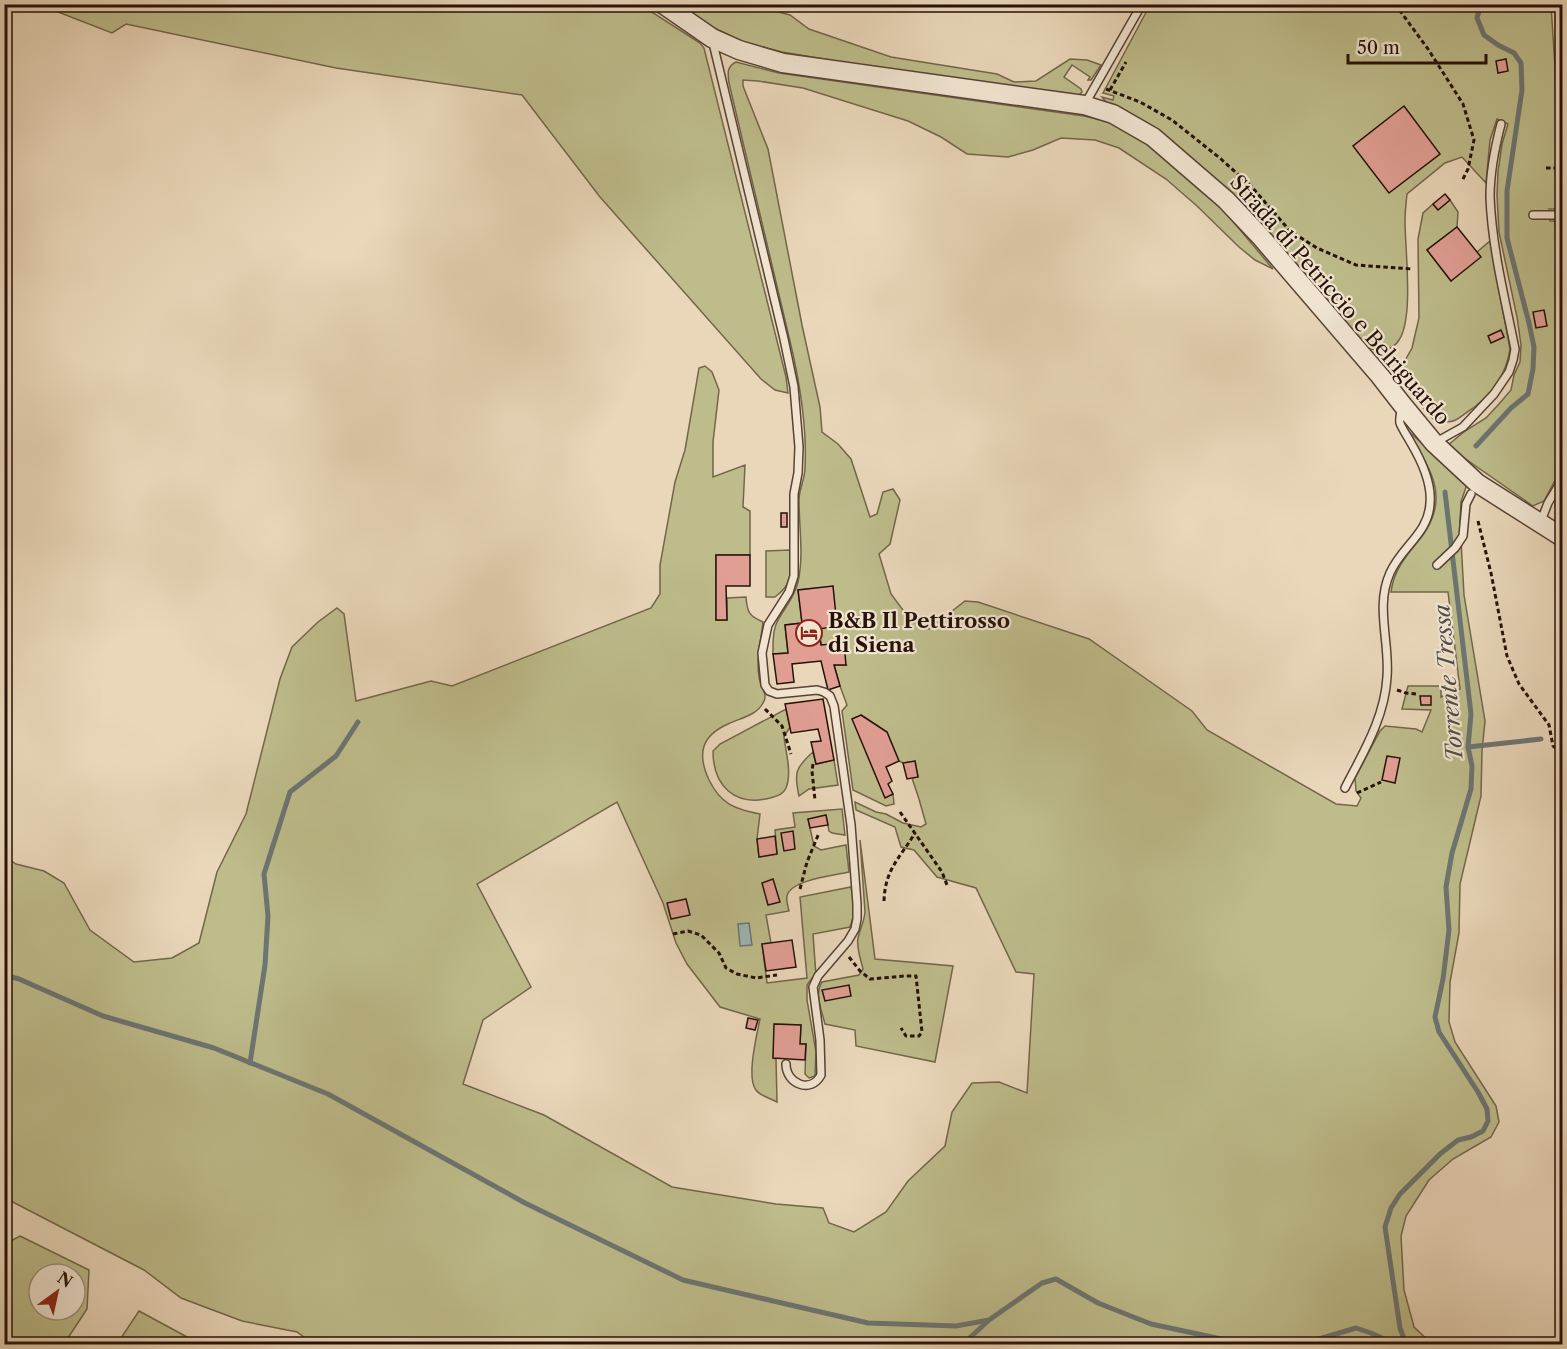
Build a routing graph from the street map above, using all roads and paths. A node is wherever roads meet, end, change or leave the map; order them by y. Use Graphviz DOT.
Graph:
graph roads {
  1 [pos="63,4"];
  2 [pos="663,4"];
  3 [pos="1143,4"];
  4 [pos="1395,4"];
  5 [pos="1560,4"];
  6 [pos="71,8"];
  7 [pos="712,38"];
  8 [pos="1096,85"];
  9 [pos="1084,105"];
  10 [pos="1501,124"];
  11 [pos="1562,132"];
  12 [pos="1563,142"];
  13 [pos="1546,168"];
  14 [pos="1563,168"];
  15 [pos="1462,181"];
  16 [pos="1533,215"];
  17 [pos="1563,215"];
  18 [pos="1412,269"];
  19 [pos="1401,404"];
  20 [pos="1434,443"];
  21 [pos="1563,480"];
  22 [pos="1471,494"];
  23 [pos="1540,523"];
  24 [pos="1563,537"];
  25 [pos="1437,565"];
  26 [pos="1386,687"];
  27 [pos="1416,694"];
  28 [pos="765,709"];
  29 [pos="1563,753"];
  30 [pos="791,754"];
  31 [pos="813,764"];
  32 [pos="1381,782"];
  33 [pos="1345,788"];
  34 [pos="815,800"];
  35 [pos="900,812"];
  36 [pos="819,833"];
  37 [pos="915,833"];
  38 [pos="947,885"];
  39 [pos="800,890"];
  40 [pos="884,901"];
  41 [pos="673,934"];
  42 [pos="842,948"];
  43 [pos="726,968"];
  44 [pos="721,969"];
  45 [pos="777,975"];
  46 [pos="901,1028"];
  47 [pos="786,1064"];
  1 -- 6 [label="path"];
  2 -- 7 [label="street, Strada di Petriccio e Belriguardo"];
  3 -- 8 [label="lane"];
  4 -- 15 [label="path"];
  5 -- 11 [label="lane"];
  7 -- 9 [label="street, Strada di Petriccio e Belriguardo"];
  7 -- 42 [label="lane"];
  8 -- 9 [label="lane"];
  8 -- 18 [label="path"];
  9 -- 19 [label="street, Strada di Petriccio e Belriguardo"];
  10 -- 20 [label="lane"];
  11 -- 12 [label="lane"];
  13 -- 14 [label="path"];
  16 -- 17 [label="lane"];
  19 -- 20 [label="street, Strada di Petriccio e Belriguardo"];
  19 -- 26 [label="lane"];
  20 -- 23 [label="street, Strada di Petriccio e Belriguardo"];
  21 -- 23 [label="lane"];
  22 -- 25 [label="lane"];
  22 -- 29 [label="path"];
  23 -- 24 [label="street, Strada di Petriccio e Belriguardo"];
  26 -- 27 [label="path"];
  26 -- 33 [label="lane"];
  28 -- 30 [label="path"];
  31 -- 34 [label="path"];
  32 -- 33 [label="path"];
  35 -- 37 [label="path"];
  36 -- 39 [label="path"];
  37 -- 38 [label="path"];
  37 -- 40 [label="path"];
  41 -- 43 [label="path"];
  42 -- 46 [label="path"];
  42 -- 47 [label="lane"];
  43 -- 44 [label="path"];
  43 -- 45 [label="path"];
}
